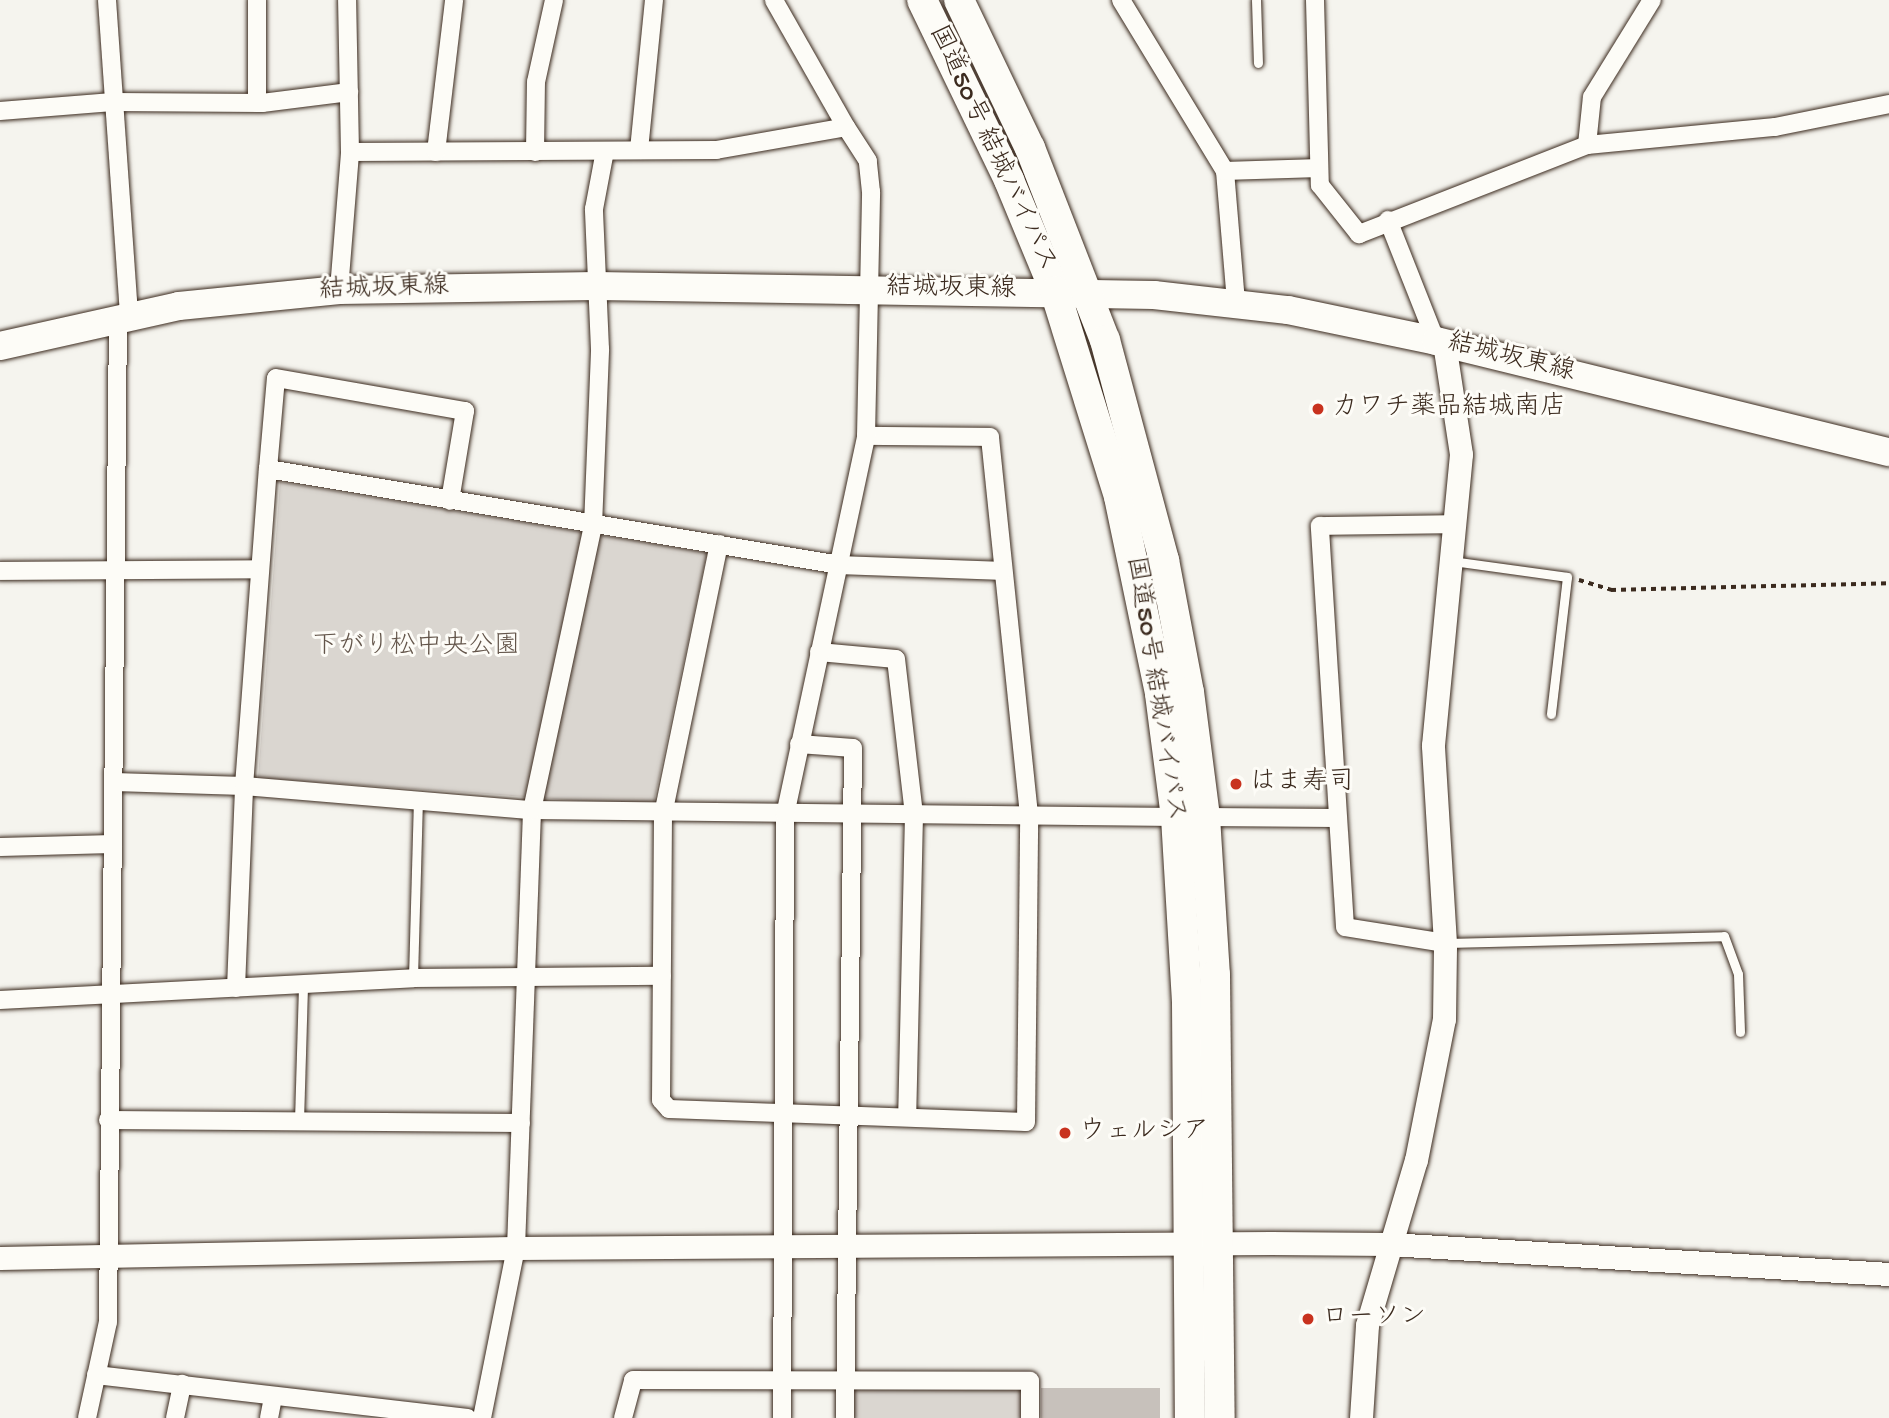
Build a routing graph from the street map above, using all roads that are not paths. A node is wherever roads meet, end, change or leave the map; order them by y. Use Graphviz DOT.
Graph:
graph roads {
  1 [pos="107,0"];
  2 [pos="257,0"];
  3 [pos="347,0"];
  4 [pos="454,0"];
  5 [pos="554,0"];
  6 [pos="654,0"];
  7 [pos="774,0"];
  8 [pos="922,0"];
  9 [pos="958,0"];
  10 [pos="1121,0"];
  11 [pos="1256,0"];
  12 [pos="1315,0"];
  13 [pos="1652,0"];
  14 [pos="1258,63"];
  15 [pos="349,92"];
  16 [pos="113,102"];
  17 [pos="257,103"];
  18 [pos="1889,104"];
  19 [pos="0,111"];
  20 [pos="846,127"];
  21 [pos="1587,145"];
  22 [pos="639,150"];
  23 [pos="605,151"];
  24 [pos="350,152"];
  25 [pos="436,152"];
  26 [pos="534,152"];
  27 [pos="1319,168"];
  28 [pos="1225,171"];
  29 [pos="1388,220"];
  30 [pos="596,286"];
  31 [pos="868,289"];
  32 [pos="339,290"];
  33 [pos="1055,291"];
  34 [pos="1088,292"];
  35 [pos="1236,302"];
  36 [pos="124,316"];
  37 [pos="1440,342"];
  38 [pos="0,346"];
  39 [pos="866,436"];
  40 [pos="1889,452"];
  41 [pos="268,469"];
  42 [pos="450,501"];
  43 [pos="1456,524"];
  44 [pos="593,526"];
  45 [pos="719,544"];
  46 [pos="1452,561"];
  47 [pos="840,565"];
  48 [pos="258,569"];
  49 [pos="0,571"];
  50 [pos="119,571"];
  51 [pos="1003,571"];
  52 [pos="819,652"];
  53 [pos="1551,714"];
  54 [pos="799,744"];
  55 [pos="114,782"];
  56 [pos="244,786"];
  57 [pos="418,801"];
  58 [pos="532,810"];
  59 [pos="663,814"];
  60 [pos="785,815"];
  61 [pos="851,815"];
  62 [pos="914,815"];
  63 [pos="1029,815"];
  64 [pos="1190,817"];
  65 [pos="1336,818"];
  66 [pos="113,844"];
  67 [pos="0,847"];
  68 [pos="1445,943"];
  69 [pos="662,976"];
  70 [pos="526,977"];
  71 [pos="413,978"];
  72 [pos="303,984"];
  73 [pos="236,988"];
  74 [pos="108,998"];
  75 [pos="0,1000"];
  76 [pos="1740,1032"];
  77 [pos="785,1112"];
  78 [pos="849,1115"];
  79 [pos="907,1117"];
  80 [pos="108,1120"];
  81 [pos="299,1121"];
  82 [pos="521,1123"];
  83 [pos="1190,1243"];
  84 [pos="1221,1243"];
  85 [pos="1389,1244"];
  86 [pos="784,1247"];
  87 [pos="844,1247"];
  88 [pos="516,1248"];
  89 [pos="109,1256"];
  90 [pos="0,1258"];
  91 [pos="1889,1274"];
  92 [pos="96,1375"];
  93 [pos="782,1380"];
  94 [pos="845,1380"];
  95 [pos="181,1384"];
  96 [pos="273,1397"];
  97 [pos="362,1412"];
  98 [pos="87,1418"];
  99 [pos="175,1418"];
  100 [pos="269,1418"];
  101 [pos="468,1418"];
  102 [pos="482,1418"];
  103 [pos="623,1418"];
  104 [pos="782,1418"];
  105 [pos="845,1418"];
  106 [pos="1030,1418"];
  107 [pos="1190,1418"];
  108 [pos="1220,1418"];
  109 [pos="1361,1418"];
  1 -- 16 [label="street"];
  2 -- 17 [label="street"];
  3 -- 15 [label="street"];
  4 -- 25 [label="street"];
  5 -- 26 [label="street"];
  6 -- 22 [label="street"];
  7 -- 20 [label="street"];
  8 -- 33 [label="highway, 国道50号 結城バイパス"];
  9 -- 34 [label="highway, 国道50号 結城バイパス"];
  10 -- 28 [label="street"];
  11 -- 14 [label="lane"];
  12 -- 27 [label="street"];
  13 -- 21 [label="street"];
  15 -- 17 [label="street"];
  15 -- 24 [label="street"];
  16 -- 17 [label="street"];
  16 -- 19 [label="street"];
  16 -- 36 [label="street"];
  18 -- 21 [label="street"];
  20 -- 22 [label="street"];
  20 -- 31 [label="street"];
  21 -- 29 [label="street"];
  22 -- 23 [label="street"];
  23 -- 26 [label="street"];
  23 -- 30 [label="street"];
  24 -- 25 [label="street"];
  24 -- 32 [label="street"];
  25 -- 26 [label="street"];
  27 -- 28 [label="street"];
  27 -- 29 [label="street"];
  28 -- 35 [label="street"];
  29 -- 37 [label="street"];
  30 -- 31 [label="main road, 結城坂東線"];
  30 -- 32 [label="main road, 結城坂東線"];
  30 -- 44 [label="street"];
  31 -- 33 [label="main road, 結城坂東線"];
  31 -- 39 [label="street"];
  32 -- 36 [label="main road, 結城坂東線"];
  33 -- 34 [label="main road, 結城坂東線"];
  33 -- 64 [label="highway, 国道50号 結城バイパス"];
  34 -- 35 [label="main road, 結城坂東線"];
  34 -- 64 [label="highway, 国道50号 結城バイパス"];
  35 -- 37 [label="main road, 結城坂東線"];
  36 -- 38 [label="main road, 結城坂東線"];
  36 -- 50 [label="street"];
  37 -- 40 [label="main road, 結城坂東線"];
  37 -- 43 [label="street"];
  39 -- 47 [label="street"];
  39 -- 51 [label="street"];
  41 -- 42 [label="street"];
  41 -- 42 [label="street"];
  41 -- 48 [label="street"];
  42 -- 44 [label="street"];
  43 -- 46 [label="street"];
  43 -- 65 [label="street"];
  44 -- 45 [label="street"];
  44 -- 58 [label="street"];
  45 -- 47 [label="street"];
  45 -- 59 [label="street"];
  46 -- 53 [label="lane"];
  46 -- 68 [label="street"];
  47 -- 51 [label="street"];
  47 -- 52 [label="street"];
  48 -- 50 [label="street"];
  48 -- 56 [label="street"];
  49 -- 50 [label="street"];
  50 -- 55 [label="street"];
  51 -- 63 [label="street"];
  52 -- 54 [label="street"];
  52 -- 62 [label="street"];
  54 -- 60 [label="street"];
  54 -- 61 [label="street"];
  55 -- 56 [label="street"];
  55 -- 66 [label="street"];
  56 -- 57 [label="street"];
  56 -- 73 [label="street"];
  57 -- 58 [label="street"];
  57 -- 71 [label="lane"];
  58 -- 59 [label="street"];
  58 -- 70 [label="street"];
  59 -- 60 [label="street"];
  59 -- 69 [label="street"];
  60 -- 61 [label="street"];
  60 -- 77 [label="street"];
  61 -- 62 [label="street"];
  61 -- 78 [label="street"];
  62 -- 63 [label="street"];
  62 -- 79 [label="street"];
  63 -- 64 [label="street"];
  63 -- 79 [label="street"];
  64 -- 65 [label="street"];
  64 -- 83 [label="highway, 国道50号 結城バイパス"];
  64 -- 84 [label="highway, 国道50号 結城バイパス"];
  65 -- 68 [label="street"];
  66 -- 67 [label="street"];
  66 -- 74 [label="street"];
  68 -- 76 [label="lane"];
  68 -- 85 [label="street"];
  69 -- 70 [label="street"];
  69 -- 77 [label="street"];
  70 -- 71 [label="street"];
  70 -- 82 [label="street"];
  71 -- 72 [label="street"];
  72 -- 73 [label="street"];
  72 -- 81 [label="lane"];
  73 -- 74 [label="street"];
  74 -- 75 [label="street"];
  74 -- 80 [label="street"];
  77 -- 78 [label="street"];
  77 -- 86 [label="street"];
  78 -- 79 [label="street"];
  78 -- 87 [label="street"];
  80 -- 81 [label="street"];
  80 -- 89 [label="street"];
  81 -- 82 [label="street"];
  82 -- 88 [label="street"];
  83 -- 84 [label="street"];
  83 -- 87 [label="street"];
  83 -- 107 [label="highway, 国道50号 結城バイパス"];
  84 -- 85 [label="street"];
  84 -- 108 [label="highway, 国道50号 結城バイパス"];
  85 -- 91 [label="street"];
  85 -- 109 [label="street"];
  86 -- 87 [label="street"];
  86 -- 88 [label="street"];
  86 -- 93 [label="street"];
  87 -- 94 [label="street"];
  88 -- 89 [label="street"];
  88 -- 102 [label="street"];
  89 -- 90 [label="street"];
  89 -- 92 [label="street"];
  92 -- 95 [label="street"];
  92 -- 98 [label="street"];
  93 -- 94 [label="street"];
  93 -- 103 [label="street"];
  93 -- 104 [label="street"];
  94 -- 105 [label="street"];
  94 -- 106 [label="street"];
  95 -- 96 [label="street"];
  95 -- 99 [label="street"];
  96 -- 97 [label="street"];
  96 -- 100 [label="street"];
  97 -- 101 [label="street"];
}
